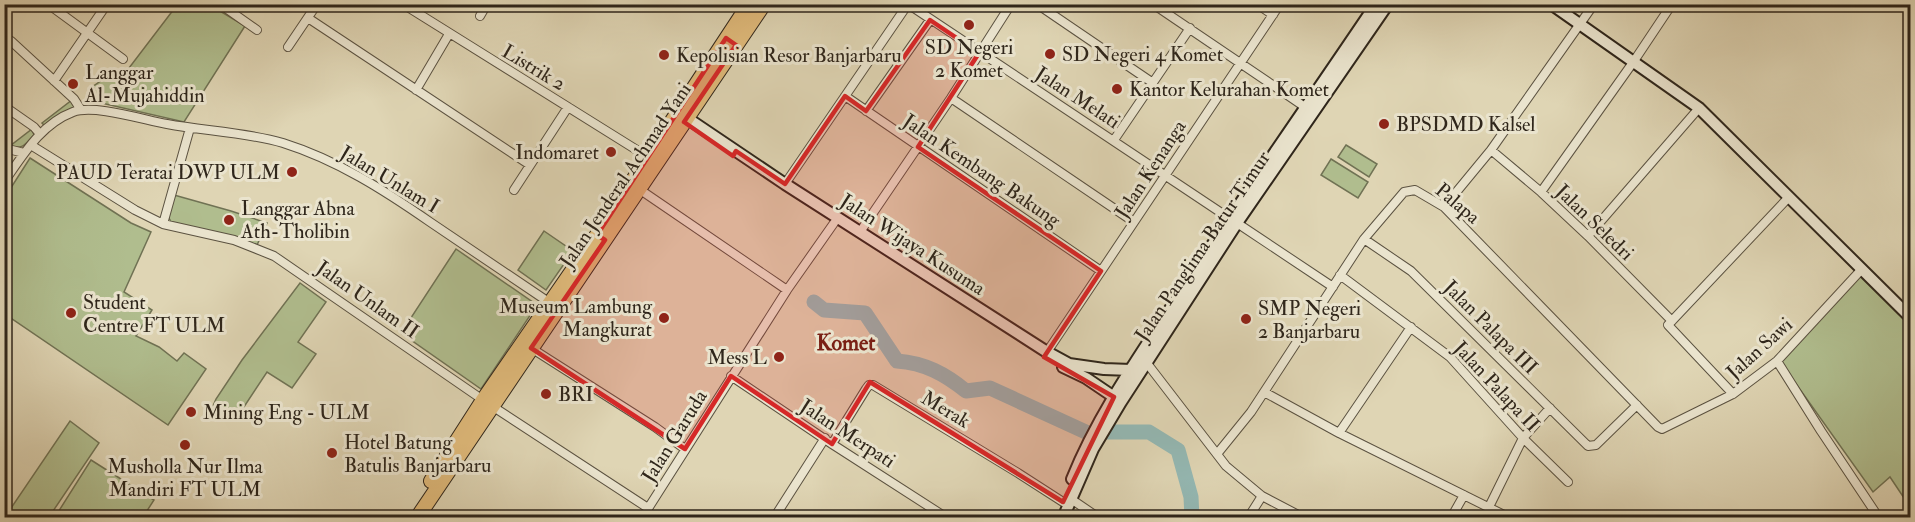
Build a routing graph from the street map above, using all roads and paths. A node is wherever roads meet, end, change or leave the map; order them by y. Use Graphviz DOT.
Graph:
graph roads {
  1 [pos="48,4"];
  2 [pos="107,4"];
  3 [pos="220,4"];
  4 [pos="317,4"];
  5 [pos="403,4"];
  6 [pos="487,4"];
  7 [pos="749,4"];
  8 [pos="764,4"];
  9 [pos="908,4"];
  10 [pos="1011,4"];
  11 [pos="1037,4"];
  12 [pos="1153,4"];
  13 [pos="1257,4"];
  14 [pos="1280,4"];
  15 [pos="1388,4"];
  16 [pos="1551,4"];
  17 [pos="1594,4"];
  18 [pos="1672,4"];
  19 [pos="1374,13"];
  20 [pos="1273,15"];
  21 [pos="480,16"];
  22 [pos="308,18"];
  23 [pos="930,20"];
  24 [pos="1580,24"];
  25 [pos="1190,28"];
  26 [pos="257,30"];
  27 [pos="88,33"];
  28 [pos="449,34"];
  29 [pos="731,41"];
  30 [pos="1354,46"];
  31 [pos="288,47"];
  32 [pos="4,48"];
  33 [pos="979,53"];
  34 [pos="123,59"];
  35 [pos="1634,61"];
  36 [pos="1241,63"];
  37 [pos="54,81"];
  38 [pos="1152,83"];
  39 [pos="416,90"];
  40 [pos="845,96"];
  41 [pos="951,98"];
  42 [pos="4,106"];
  43 [pos="568,107"];
  44 [pos="1305,107"];
  45 [pos="1698,108"];
  46 [pos="81,110"];
  47 [pos="866,111"];
  48 [pos="686,120"];
  49 [pos="190,128"];
  50 [pos="1293,133"];
  51 [pos="40,134"];
  52 [pos="1114,140"];
  53 [pos="918,147"];
  54 [pos="4,148"];
  55 [pos="29,149"];
  56 [pos="1491,150"];
  57 [pos="734,154"];
  58 [pos="648,157"];
  59 [pos="530,165"];
  60 [pos="1165,174"];
  61 [pos="4,182"];
  62 [pos="785,184"];
  63 [pos="639,189"];
  64 [pos="514,190"];
  65 [pos="1541,192"];
  66 [pos="1788,198"];
  67 [pos="1444,207"];
  68 [pos="1233,220"];
  69 [pos="1134,222"];
  70 [pos="834,223"];
  71 [pos="163,225"];
  72 [pos="860,232"];
  73 [pos="1588,236"];
  74 [pos="601,237"];
  75 [pos="1364,239"];
  76 [pos="1862,270"];
  77 [pos="1101,271"];
  78 [pos="1340,275"];
  79 [pos="571,282"];
  80 [pos="1333,287"];
  81 [pos="787,290"];
  82 [pos="946,291"];
  83 [pos="550,303"];
  84 [pos="1911,317"];
  85 [pos="1670,323"];
  86 [pos="1411,327"];
  87 [pos="531,348"];
  88 [pos="1047,352"];
  89 [pos="1777,361"];
  90 [pos="1146,362"];
  91 [pos="1131,370"];
  92 [pos="731,376"];
  93 [pos="1264,392"];
  94 [pos="1733,394"];
  95 [pos="1114,397"];
  96 [pos="488,403"];
  97 [pos="1637,405"];
  98 [pos="1550,408"];
  99 [pos="1662,429"];
  100 [pos="1339,433"];
  101 [pos="825,438"];
  102 [pos="1523,438"];
  103 [pos="832,444"];
  104 [pos="685,449"];
  105 [pos="1217,454"];
  106 [pos="1568,482"];
  107 [pos="1464,495"];
  108 [pos="1262,496"];
  109 [pos="1067,501"];
  110 [pos="1489,507"];
  111 [pos="648,508"];
  112 [pos="776,515"];
  113 [pos="406,518"];
  114 [pos="417,518"];
  115 [pos="642,518"];
  116 [pos="785,518"];
  117 [pos="947,518"];
  118 [pos="1056,518"];
  119 [pos="1063,518"];
  120 [pos="1100,518"];
  121 [pos="1248,518"];
  122 [pos="1304,518"];
  123 [pos="1450,518"];
  124 [pos="1510,518"];
  125 [pos="1879,518"];
  1 -- 27 [label="street"];
  2 -- 27 [label="street"];
  3 -- 26 [label="street"];
  4 -- 22 [label="street"];
  5 -- 28 [label="street, Listrik 2"];
  6 -- 21 [label="street"];
  7 -- 29 [label="highway, Jalan Jenderal Achmad Yani"];
  8 -- 29 [label="highway, Jalan Jenderal Achmad Yani"];
  9 -- 23 [label="street, Jalan Melati"];
  9 -- 40 [label="street"];
  10 -- 33 [label="street"];
  11 -- 38 [label="street"];
  12 -- 25 [label="street"];
  13 -- 20 [label="street"];
  14 -- 20 [label="street, Jalan Kenanga"];
  15 -- 19 [label="main road, Jalan Panglima Batur Timur"];
  16 -- 24 [label="main road"];
  17 -- 24 [label="street"];
  18 -- 35 [label="street"];
  19 -- 30 [label="main road, Jalan Panglima Batur Timur"];
  20 -- 36 [label="street, Jalan Kenanga"];
  22 -- 31 [label="street"];
  22 -- 39 [label="street"];
  23 -- 33 [label="street, Jalan Melati"];
  23 -- 47 [label="street"];
  24 -- 35 [label="main road"];
  24 -- 56 [label="street"];
  25 -- 36 [label="street"];
  25 -- 38 [label="street"];
  27 -- 34 [label="street"];
  27 -- 37 [label="street"];
  28 -- 39 [label="street"];
  28 -- 43 [label="street, Listrik 2"];
  29 -- 48 [label="highway, Jalan Jenderal Achmad Yani"];
  29 -- 58 [label="highway, Jalan Jenderal Achmad Yani"];
  30 -- 44 [label="main road, Jalan Panglima Batur Timur"];
  30 -- 50 [label="main road, Jalan Panglima Batur Timur"];
  32 -- 37 [label="street"];
  33 -- 41 [label="street"];
  33 -- 52 [label="street, Jalan Melati"];
  35 -- 45 [label="main road"];
  35 -- 65 [label="street"];
  36 -- 44 [label="street"];
  36 -- 60 [label="street, Jalan Kenanga"];
  37 -- 46 [label="street"];
  38 -- 52 [label="street"];
  39 -- 59 [label="street"];
  40 -- 47 [label="street, Jalan Kembang Bakung"];
  40 -- 62 [label="street"];
  41 -- 53 [label="street"];
  41 -- 69 [label="street"];
  42 -- 51 [label="street"];
  43 -- 58 [label="street, Listrik 2"];
  43 -- 59 [label="street"];
  44 -- 50 [label="main road, Jalan Panglima Batur Timur"];
  45 -- 66 [label="main road"];
  45 -- 73 [label="street"];
  46 -- 49 [label="street, Jalan Unlam I"];
  46 -- 51 [label="street"];
  47 -- 53 [label="street, Jalan Kembang Bakung"];
  48 -- 57 [label="main road, Jalan Wijaya Kusuma"];
  48 -- 63 [label="highway, Jalan Jenderal Achmad Yani"];
  49 -- 71 [label="street"];
  49 -- 83 [label="street, Jalan Unlam I"];
  50 -- 68 [label="main road, Jalan Panglima Batur Timur"];
  51 -- 55 [label="street"];
  52 -- 60 [label="street, Jalan Melati"];
  53 -- 72 [label="street"];
  53 -- 77 [label="street, Jalan Kembang Bakung"];
  54 -- 55 [label="street, Jalan Unlam II"];
  55 -- 61 [label="street"];
  55 -- 71 [label="street, Jalan Unlam II"];
  56 -- 65 [label="street, Jalan Seledri"];
  56 -- 67 [label="street"];
  57 -- 62 [label="main road, Jalan Wijaya Kusuma"];
  57 -- 70 [label="main road, Jalan Wijaya Kusuma"];
  58 -- 74 [label="highway, Jalan Jenderal Achmad Yani"];
  59 -- 64 [label="street"];
  60 -- 68 [label="street, Jalan Melati"];
  60 -- 69 [label="street, Jalan Kenanga"];
  62 -- 72 [label="main road, Jalan Wijaya Kusuma"];
  63 -- 74 [label="highway, Jalan Jenderal Achmad Yani"];
  63 -- 81 [label="street"];
  65 -- 73 [label="street, Jalan Seledri"];
  66 -- 76 [label="main road"];
  66 -- 85 [label="street"];
  67 -- 75 [label="street, Palapa"];
  67 -- 97 [label="street, Palapa"];
  68 -- 80 [label="street, Jalan Melati"];
  68 -- 90 [label="main road, Jalan Panglima Batur Timur"];
  68 -- 91 [label="main road, Jalan Panglima Batur Timur"];
  69 -- 77 [label="street, Jalan Kenanga"];
  70 -- 81 [label="street, Jalan Garuda"];
  70 -- 82 [label="main road, Jalan Wijaya Kusuma"];
  71 -- 96 [label="street, Jalan Unlam II"];
  72 -- 82 [label="main road, Jalan Wijaya Kusuma"];
  73 -- 85 [label="street, Jalan Seledri"];
  74 -- 79 [label="highway, Jalan Jenderal Achmad Yani"];
  75 -- 78 [label="street, Palapa"];
  75 -- 98 [label="street, Jalan Palapa III"];
  76 -- 84 [label="main road"];
  76 -- 89 [label="street, Jalan Sawi"];
  77 -- 88 [label="street, Jalan Kenanga"];
  78 -- 80 [label="street, Palapa"];
  78 -- 86 [label="street, Jalan Palapa II"];
  79 -- 83 [label="highway, Jalan Jenderal Achmad Yani"];
  79 -- 87 [label="highway, Jalan Jenderal Achmad Yani"];
  80 -- 93 [label="street, Palapa"];
  81 -- 92 [label="street, Jalan Garuda"];
  82 -- 88 [label="main road, Jalan Wijaya Kusuma"];
  82 -- 95 [label="main road, Jalan Wijaya Kusuma"];
  83 -- 96 [label="highway, Jalan Jenderal Achmad Yani"];
  85 -- 94 [label="street, Jalan Seledri"];
  86 -- 100 [label="street"];
  86 -- 102 [label="street, Jalan Palapa II"];
  87 -- 96 [label="highway, Jalan Jenderal Achmad Yani"];
  87 -- 104 [label="street"];
  88 -- 91 [label="main road, Jalan Wijaya Kusuma"];
  89 -- 94 [label="street, Jalan Sawi"];
  89 -- 125 [label="street"];
  90 -- 105 [label="street"];
  90 -- 109 [label="main road, Jalan Panglima Batur Timur"];
  91 -- 95 [label="main road, Jalan Panglima Batur Timur"];
  92 -- 101 [label="street, Jalan Merpati"];
  92 -- 104 [label="street, Jalan Garuda"];
  93 -- 100 [label="street"];
  93 -- 105 [label="street, Palapa"];
  94 -- 99 [label="street, Jalan Sawi"];
  95 -- 109 [label="main road, Jalan Panglima Batur Timur"];
  96 -- 111 [label="street, Jalan Unlam II"];
  96 -- 113 [label="highway, Jalan Jenderal Achmad Yani"];
  96 -- 114 [label="highway, Jalan Jenderal Achmad Yani"];
  97 -- 98 [label="street, Jalan Palapa III"];
  97 -- 99 [label="street, Palapa"];
  98 -- 102 [label="street"];
  100 -- 107 [label="street"];
  101 -- 103 [label="street, Jalan Merpati"];
  101 -- 112 [label="street"];
  102 -- 106 [label="street, Jalan Palapa II"];
  102 -- 110 [label="street"];
  103 -- 109 [label="street, Merak"];
  103 -- 117 [label="street, Jalan Merpati"];
  104 -- 111 [label="street, Jalan Garuda"];
  105 -- 108 [label="street"];
  107 -- 110 [label="street"];
  107 -- 123 [label="street"];
  108 -- 121 [label="street"];
  108 -- 122 [label="street"];
  109 -- 118 [label="main road, Jalan Panglima Batur Timur"];
  109 -- 119 [label="main road, Jalan Panglima Batur Timur"];
  109 -- 120 [label="street"];
  110 -- 124 [label="street"];
  111 -- 115 [label="street, Jalan Garuda"];
  112 -- 116 [label="street"];
}
